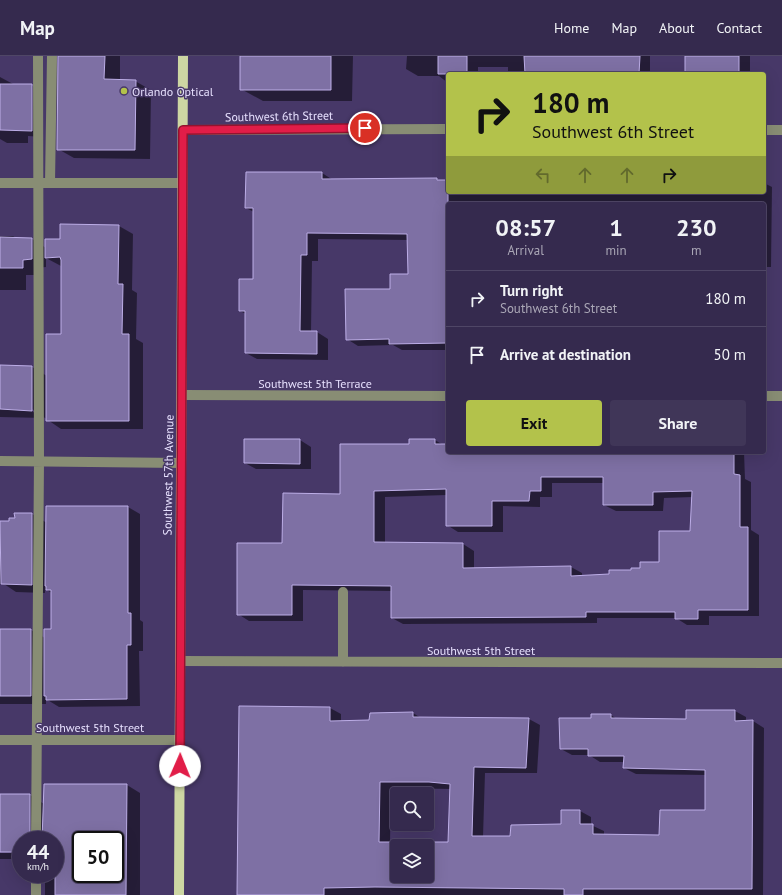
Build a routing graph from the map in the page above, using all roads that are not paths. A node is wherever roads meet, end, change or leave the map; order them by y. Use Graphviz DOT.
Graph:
graph roads {
  1 [pos="38,56"];
  2 [pos="52,56"];
  3 [pos="183,56"];
  4 [pos="446,129"];
  5 [pos="183,130"];
  6 [pos="766,130"];
  7 [pos="782,130"];
  8 [pos="0,183"];
  9 [pos="38,183"];
  10 [pos="50,183"];
  11 [pos="182,184"];
  12 [pos="182,395"];
  13 [pos="446,396"];
  14 [pos="766,396"];
  15 [pos="782,396"];
  16 [pos="0,461"];
  17 [pos="39,461"];
  18 [pos="181,463"];
  19 [pos="343,592"];
  20 [pos="180,661"];
  21 [pos="343,662"];
  22 [pos="782,663"];
  23 [pos="0,740"];
  24 [pos="37,740"];
  25 [pos="180,740"];
  26 [pos="36,831"];
  27 [pos="36,883"];
  28 [pos="36,895"];
  29 [pos="178,895"];
  1 -- 9 [label="street"];
  2 -- 10 [label="street"];
  3 -- 5 [label="main road, Southwest 57th Avenue"];
  4 -- 5 [label="street, Southwest 6th Street"];
  5 -- 11 [label="main road, Southwest 57th Avenue"];
  6 -- 7 [label="street"];
  8 -- 9 [label="street"];
  9 -- 10 [label="street"];
  9 -- 17 [label="street"];
  10 -- 11 [label="street"];
  11 -- 12 [label="main road, Southwest 57th Avenue"];
  12 -- 13 [label="street, Southwest 5th Terrace"];
  12 -- 18 [label="main road, Southwest 57th Avenue"];
  14 -- 15 [label="street"];
  16 -- 17 [label="street"];
  17 -- 18 [label="street"];
  17 -- 24 [label="street"];
  18 -- 20 [label="main road, Southwest 57th Avenue"];
  19 -- 21 [label="street"];
  20 -- 21 [label="street, Southwest 5th Street"];
  20 -- 25 [label="main road, Southwest 57th Avenue"];
  21 -- 22 [label="street, Southwest 5th Street"];
  23 -- 24 [label="street, Southwest 5th Street"];
  24 -- 25 [label="street, Southwest 5th Street"];
  24 -- 26 [label="street"];
  25 -- 29 [label="main road, Southwest 57th Avenue"];
  27 -- 28 [label="street"];
}
